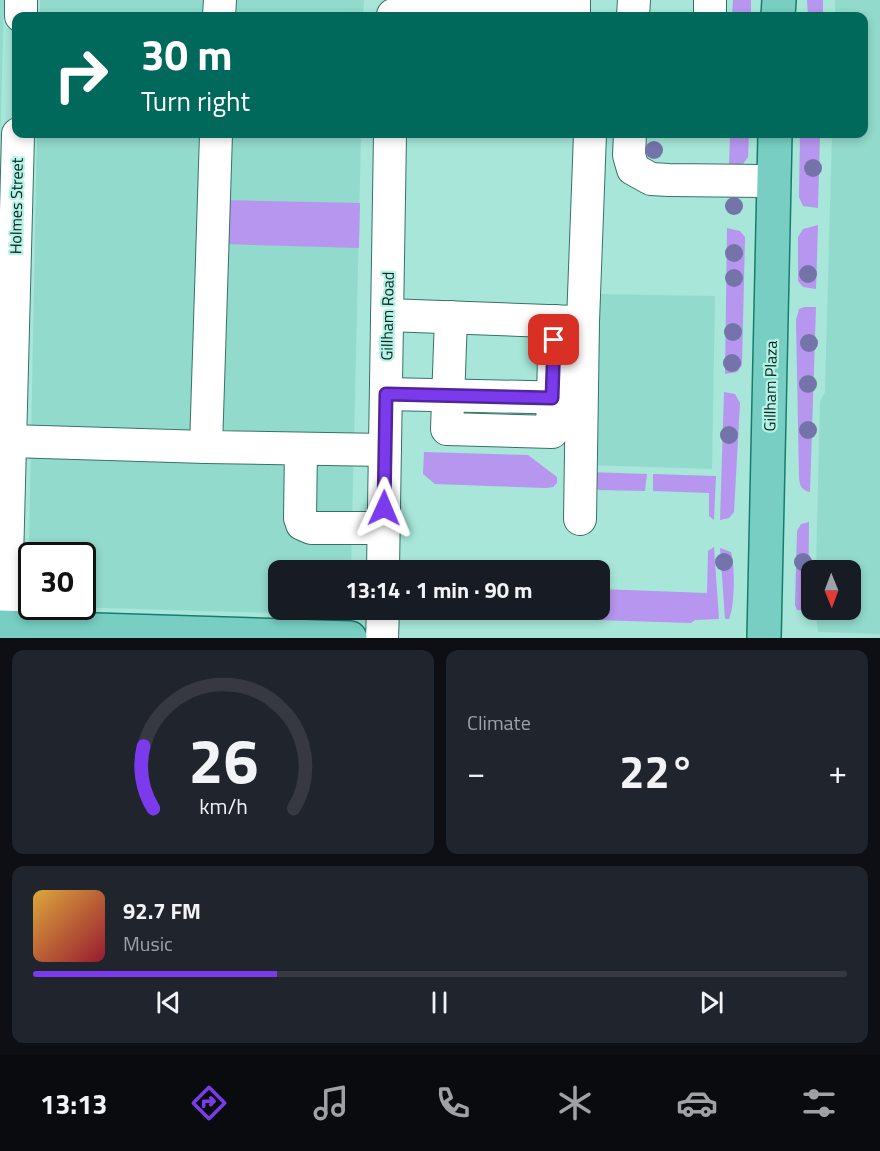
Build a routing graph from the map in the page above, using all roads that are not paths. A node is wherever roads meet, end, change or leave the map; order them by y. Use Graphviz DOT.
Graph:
graph roads {
  1 [pos="455,7"];
  2 [pos="514,8"];
  3 [pos="393,11"];
  4 [pos="534,12"];
  5 [pos="18,138"];
  6 [pos="216,138"];
  7 [pos="390,138"];
  8 [pos="590,138"];
  9 [pos="630,138"];
  10 [pos="775,138"];
  11 [pos="773,181"];
  12 [pos="387,315"];
  13 [pos="452,317"];
  14 [pos="569,322"];
  15 [pos="386,394"];
  16 [pos="449,395"];
  17 [pos="567,398"];
  18 [pos="10,441"];
  19 [pos="206,447"];
  20 [pos="301,449"];
  21 [pos="385,450"];
  22 [pos="580,519"];
  23 [pos="383,528"];
  24 [pos="383,560"];
  25 [pos="382,620"];
  26 [pos="4,631"];
  27 [pos="350,638"];
  28 [pos="382,638"];
  29 [pos="764,638"];
  1 -- 2 [label="street"];
  1 -- 3 [label="street"];
  2 -- 4 [label="street"];
  5 -- 18 [label="street, Holmes Street"];
  6 -- 19 [label="street"];
  7 -- 12 [label="street, Gillham Road"];
  8 -- 14 [label="street"];
  9 -- 11 [label="street"];
  10 -- 11 [label="main road, Gillham Plaza"];
  11 -- 29 [label="main road, Gillham Plaza"];
  12 -- 13 [label="street"];
  12 -- 15 [label="street, Gillham Road"];
  13 -- 14 [label="street"];
  13 -- 16 [label="street"];
  14 -- 17 [label="street"];
  15 -- 16 [label="street"];
  15 -- 21 [label="street, Gillham Road"];
  16 -- 17 [label="street"];
  17 -- 22 [label="street"];
  18 -- 19 [label="street"];
  18 -- 26 [label="street, Holmes Street"];
  19 -- 20 [label="street"];
  20 -- 21 [label="street"];
  20 -- 23 [label="street"];
  21 -- 23 [label="street, Gillham Road"];
  23 -- 24 [label="street, Gillham Road"];
  25 -- 28 [label="street"];
  26 -- 27 [label="main road"];
}
